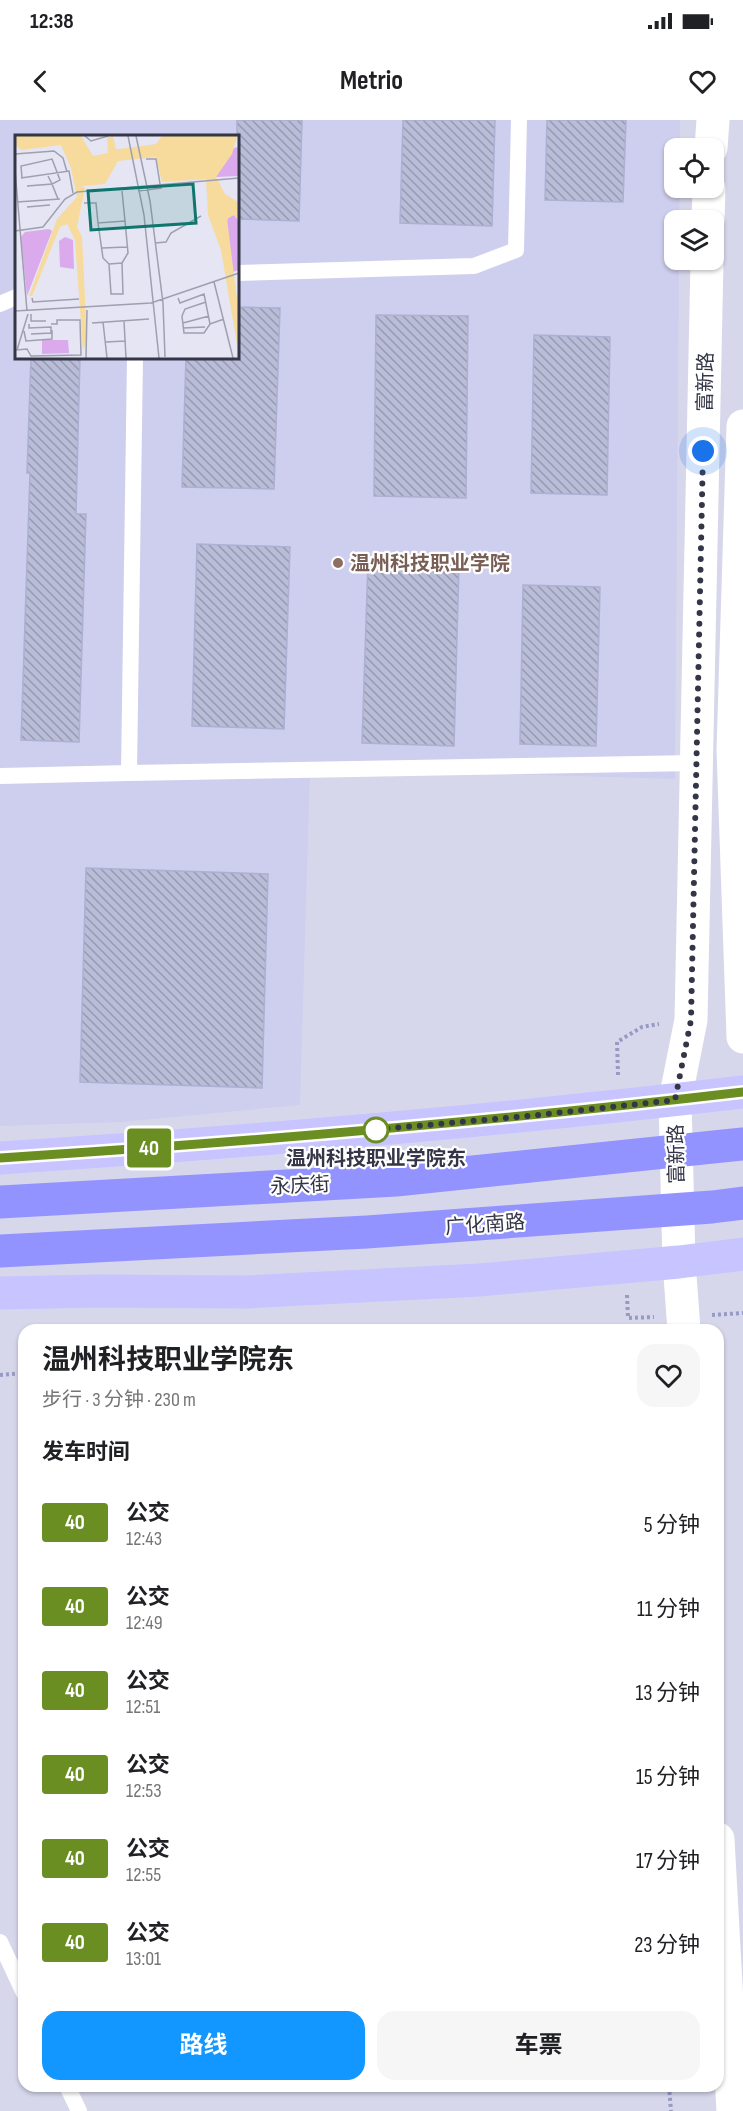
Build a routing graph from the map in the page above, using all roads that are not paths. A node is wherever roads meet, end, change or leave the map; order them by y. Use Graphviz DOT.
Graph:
graph roads {
  1 [pos="519,120"];
  2 [pos="713,120"];
  3 [pos="712,138"];
  4 [pos="707,270"];
  5 [pos="238,273"];
  6 [pos="15,297"];
  7 [pos="0,304"];
  8 [pos="135,358"];
  9 [pos="743,426"];
  10 [pos="698,763"];
  11 [pos="129,773"];
  12 [pos="0,776"];
  13 [pos="743,1038"];
  14 [pos="743,1092"];
  15 [pos="675,1100"];
  16 [pos="743,1144"];
  17 [pos="0,1158"];
  18 [pos="0,1202"];
  19 [pos="743,1203"];
  20 [pos="0,1251"];
  21 [pos="743,1254"];
  22 [pos="679,1262"];
  23 [pos="0,1293"];
  24 [pos="684,1324"];
  25 [pos="0,1942"];
  26 [pos="724,1948"];
  27 [pos="18,1980"];
  28 [pos="71,2092"];
  29 [pos="79,2111"];
  30 [pos="733,2111"];
  1 -- 5 [label="lane"];
  2 -- 3 [label="street"];
  4 -- 10 [label="street, 富新路"];
  6 -- 7 [label="lane"];
  8 -- 11 [label="lane"];
  9 -- 13 [label="street"];
  10 -- 11 [label="lane"];
  10 -- 15 [label="street, 富新路"];
  11 -- 12 [label="lane"];
  14 -- 15 [label="main road"];
  15 -- 17 [label="main road"];
  15 -- 22 [label="street, 富新路"];
  16 -- 18 [label="main road, 永庆街"];
  19 -- 20 [label="main road, 广化南路"];
  21 -- 22 [label="main road"];
  22 -- 23 [label="main road"];
  22 -- 24 [label="street, 富新路"];
  25 -- 27 [label="lane"];
  26 -- 30 [label="street"];
  28 -- 29 [label="lane"];
}
